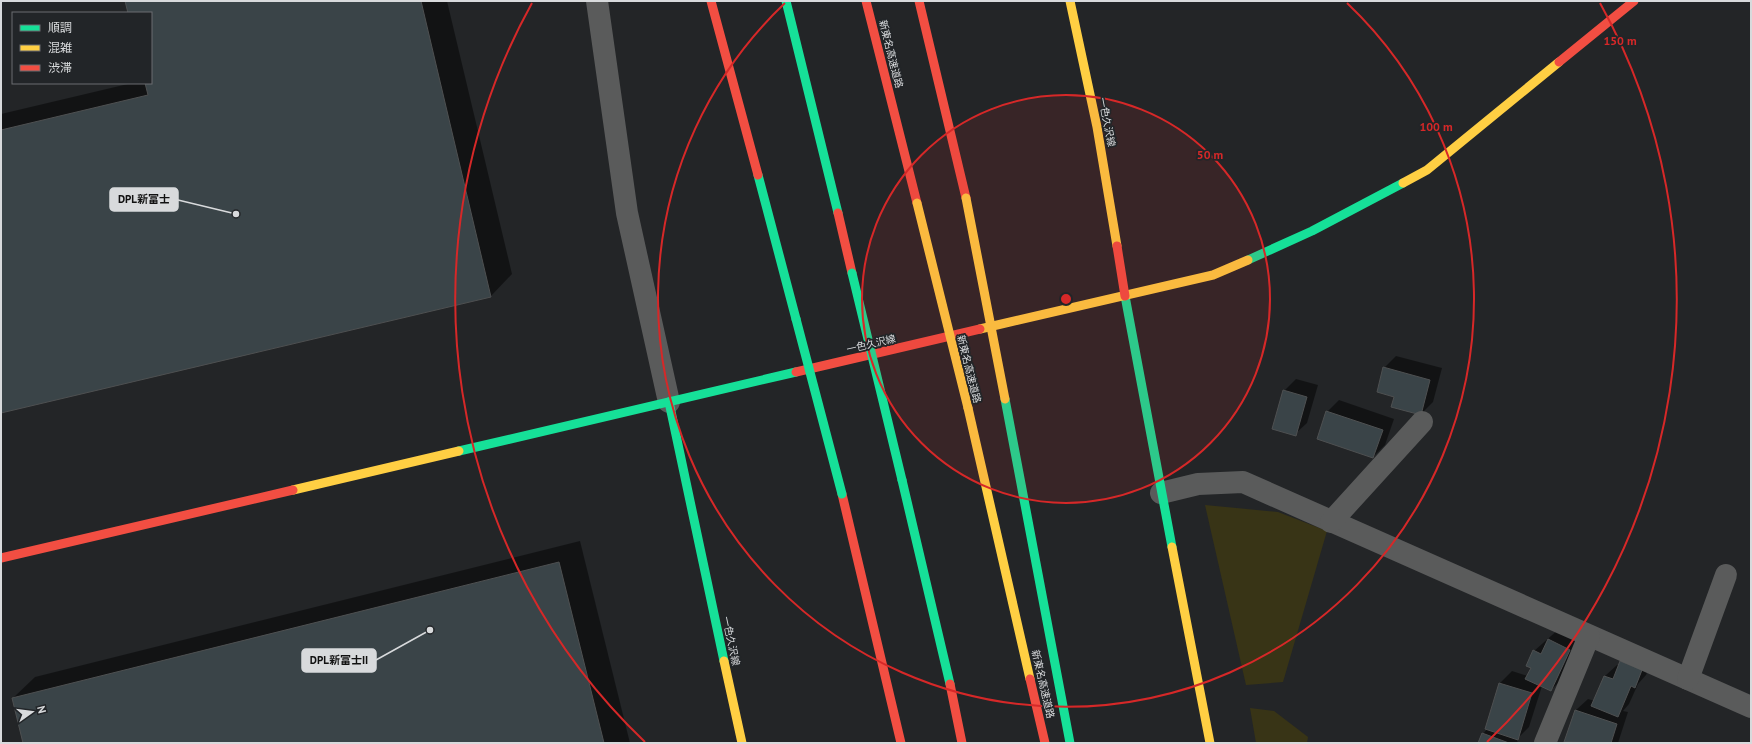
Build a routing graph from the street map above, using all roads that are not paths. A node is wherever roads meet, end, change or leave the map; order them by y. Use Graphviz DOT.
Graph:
graph roads {
  1 [pos="597,1"];
  2 [pos="711,1"];
  3 [pos="786,1"];
  4 [pos="866,1"];
  5 [pos="919,1"];
  6 [pos="1070,1"];
  7 [pos="1634,1"];
  8 [pos="1125,296"];
  9 [pos="669,402"];
  10 [pos="1422,422"];
  11 [pos="1161,493"];
  12 [pos="1331,522"];
  13 [pos="1,558"];
  14 [pos="1726,574"];
  15 [pos="1589,636"];
  16 [pos="1688,679"];
  17 [pos="1751,707"];
  18 [pos="742,743"];
  19 [pos="901,743"];
  20 [pos="962,743"];
  21 [pos="1045,743"];
  22 [pos="1070,743"];
  23 [pos="1210,743"];
  24 [pos="1545,743"];
  1 -- 9 [label="street"];
  2 -- 19 [label="main road, bridge"];
  3 -- 20 [label="main road, bridge"];
  4 -- 21 [label="main road, 新東名高速道路, bridge"];
  5 -- 22 [label="main road, bridge"];
  6 -- 8 [label="main road, 一色久沢線"];
  7 -- 8 [label="main road"];
  8 -- 9 [label="main road, 一色久沢線"];
  8 -- 11 [label="main road"];
  9 -- 13 [label="main road"];
  9 -- 18 [label="main road, 一色久沢線"];
  10 -- 12 [label="street"];
  11 -- 12 [label="street"];
  11 -- 23 [label="main road"];
  12 -- 15 [label="street"];
  14 -- 16 [label="street"];
  15 -- 16 [label="street"];
  15 -- 24 [label="street"];
  16 -- 17 [label="street"];
}
